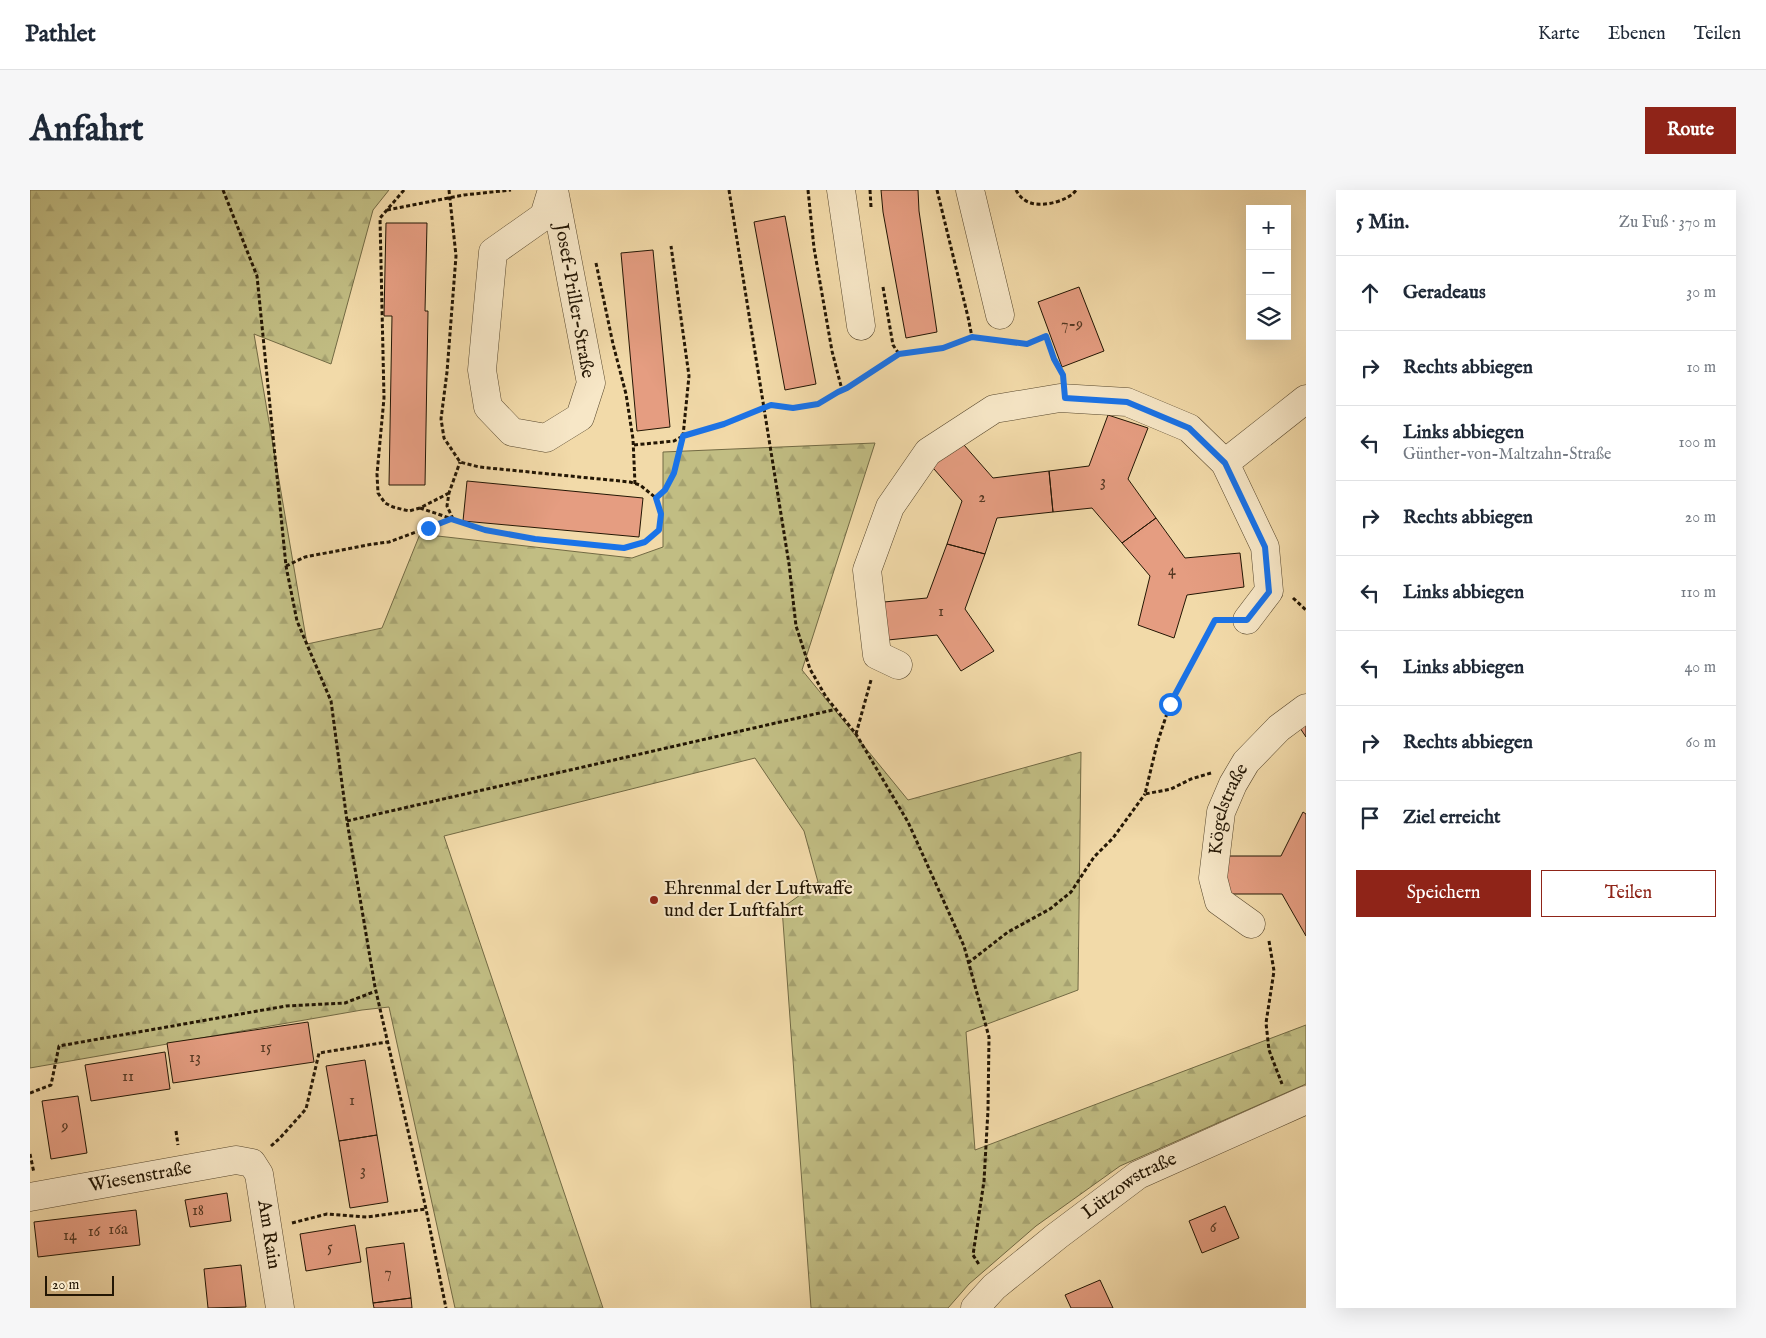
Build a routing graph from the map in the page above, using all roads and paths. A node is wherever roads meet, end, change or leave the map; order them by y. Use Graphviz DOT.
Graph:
graph roads {
  1 [pos="223,190"];
  2 [pos="404,190"];
  3 [pos="511,190"];
  4 [pos="553,190"];
  5 [pos="729,190"];
  6 [pos="808,190"];
  7 [pos="841,190"];
  8 [pos="870,190"];
  9 [pos="937,190"];
  10 [pos="970,190"];
  11 [pos="1016,190"];
  12 [pos="1076,190"];
  13 [pos="387,210"];
  14 [pos="872,215"];
  15 [pos="671,246"];
  16 [pos="594,256"];
  17 [pos="882,280"];
  18 [pos="861,326"];
  19 [pos="996,332"];
  20 [pos="972,337"];
  21 [pos="899,354"];
  22 [pos="842,390"];
  23 [pos="1065,398"];
  24 [pos="1306,399"];
  25 [pos="764,408"];
  26 [pos="683,436"];
  27 [pos="634,445"];
  28 [pos="460,462"];
  29 [pos="1225,463"];
  30 [pos="636,484"];
  31 [pos="449,492"];
  32 [pos="420,508"];
  33 [pos="452,520"];
  34 [pos="286,566"];
  35 [pos="1247,620"];
  36 [pos="888,660"];
  37 [pos="1306,708"];
  38 [pos="837,709"];
  39 [pos="856,734"];
  40 [pos="1210,773"];
  41 [pos="1145,794"];
  42 [pos="347,820"];
  43 [pos="1251,924"];
  44 [pos="968,963"];
  45 [pos="376,991"];
  46 [pos="387,1042"];
  47 [pos="30,1093"];
  48 [pos="1298,1103"];
  49 [pos="252,1163"];
  50 [pos="30,1197"];
  51 [pos="426,1209"];
  52 [pos="268,1230"];
  53 [pos="994,1288"];
  54 [pos="280,1308"];
  55 [pos="446,1308"];
  56 [pos="975,1308"];
  1 -- 34 [label="path"];
  2 -- 13 [label="path"];
  3 -- 13 [label="path"];
  4 -- 4 [label="street, Josef-Priller-Straße"];
  5 -- 25 [label="path"];
  6 -- 22 [label="path"];
  7 -- 18 [label="street"];
  8 -- 14 [label="path"];
  9 -- 20 [label="path"];
  10 -- 19 [label="street"];
  11 -- 12 [label="path"];
  13 -- 32 [label="path"];
  15 -- 26 [label="path"];
  16 -- 27 [label="path"];
  17 -- 21 [label="path"];
  19 -- 20 [label="path"];
  19 -- 23 [label="path"];
  20 -- 21 [label="path"];
  21 -- 22 [label="path"];
  22 -- 25 [label="path"];
  23 -- 29 [label="street"];
  23 -- 36 [label="street"];
  24 -- 29 [label="street"];
  25 -- 26 [label="path"];
  25 -- 38 [label="path"];
  26 -- 27 [label="path"];
  26 -- 33 [label="path"];
  27 -- 30 [label="path"];
  28 -- 31 [label="path"];
  29 -- 35 [label="street"];
  31 -- 32 [label="path"];
  31 -- 33 [label="path"];
  32 -- 33 [label="path"];
  33 -- 34 [label="path"];
  34 -- 42 [label="path"];
  35 -- 41 [label="path"];
  36 -- 39 [label="path"];
  37 -- 43 [label="street, Kögelstraße"];
  38 -- 39 [label="path"];
  38 -- 42 [label="path"];
  39 -- 44 [label="path"];
  40 -- 41 [label="path"];
  41 -- 44 [label="path"];
  42 -- 45 [label="path"];
  43 -- 48 [label="path"];
  44 -- 53 [label="path"];
  45 -- 46 [label="path"];
  45 -- 47 [label="path"];
  46 -- 49 [label="path"];
  46 -- 51 [label="path"];
  48 -- 53 [label="street, Lützowstraße"];
  49 -- 50 [label="street, Wiesenstraße"];
  49 -- 52 [label="street, Am Rain"];
  51 -- 52 [label="path"];
  51 -- 55 [label="path"];
  52 -- 54 [label="street, Am Rain"];
  53 -- 56 [label="street, Lützowstraße"];
}
